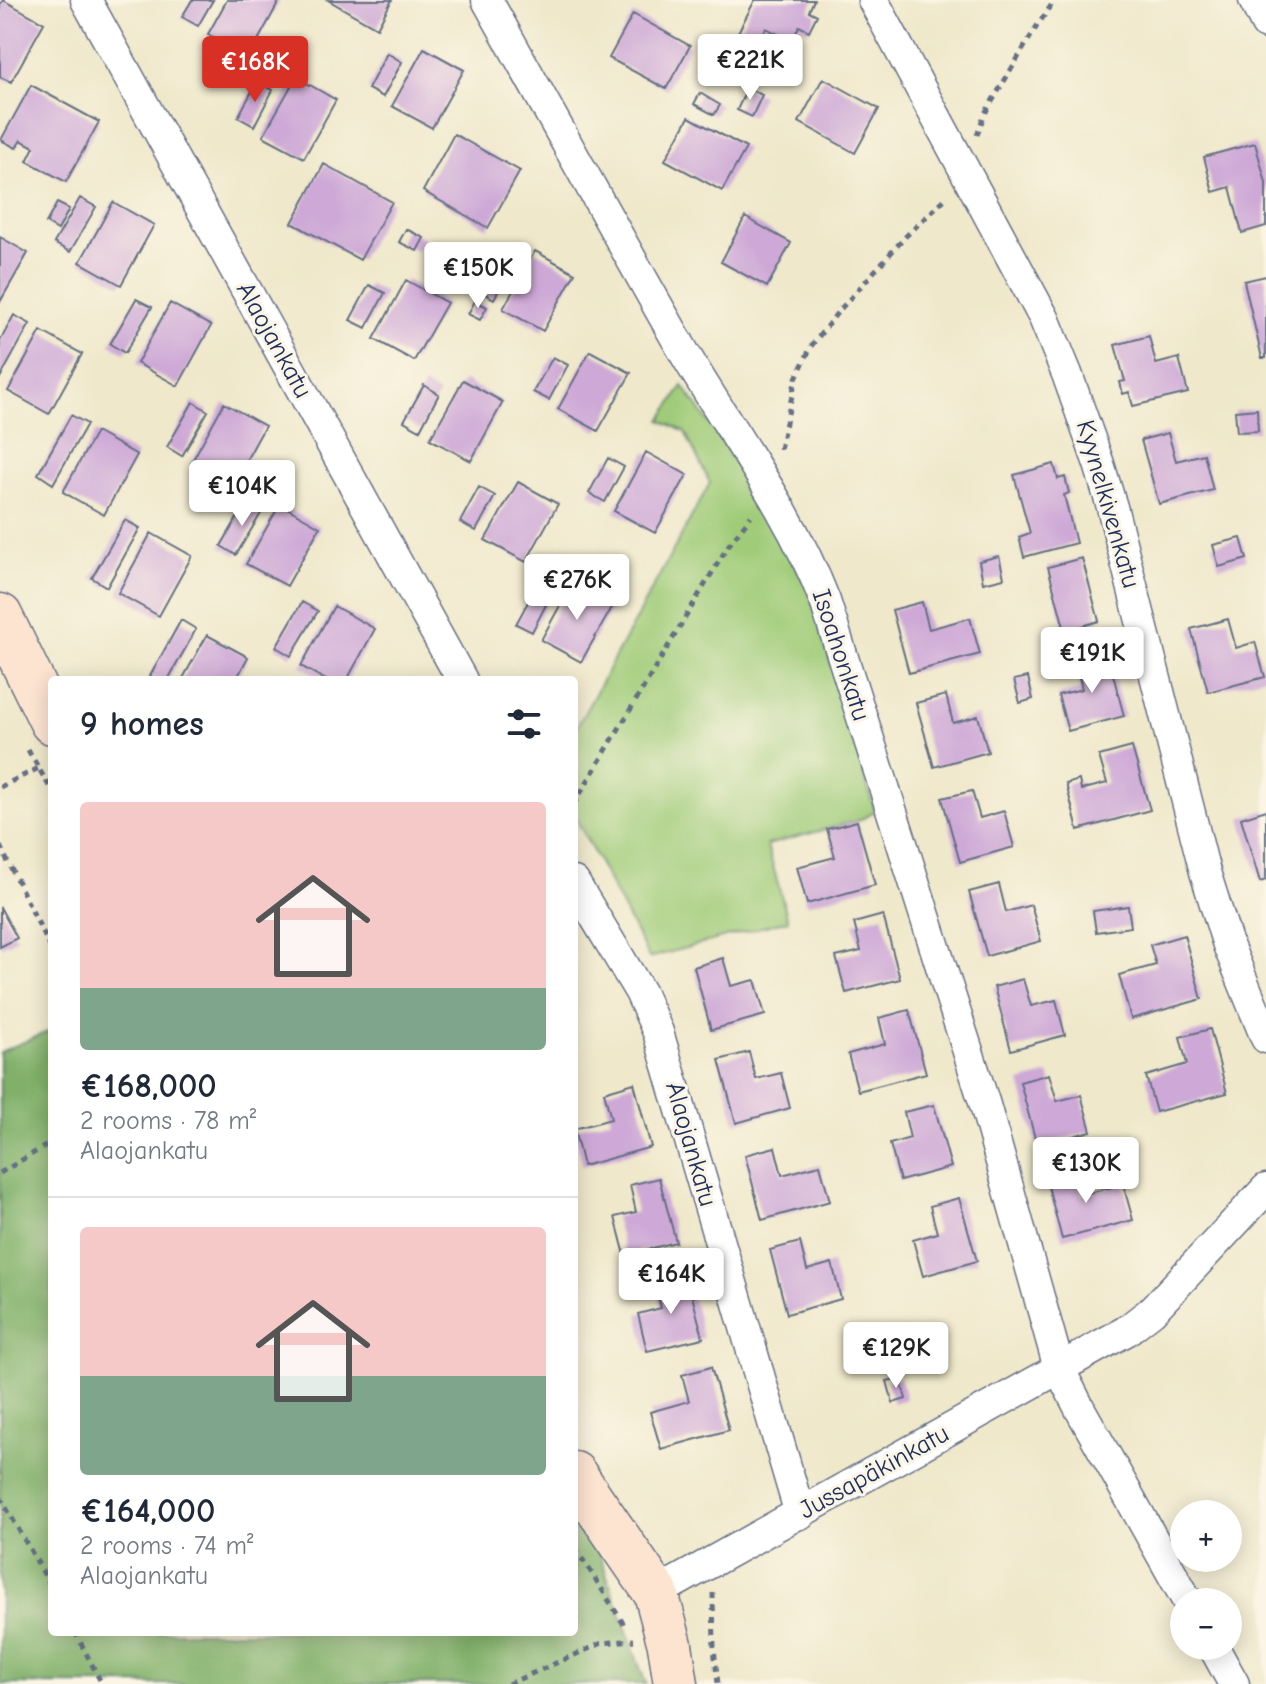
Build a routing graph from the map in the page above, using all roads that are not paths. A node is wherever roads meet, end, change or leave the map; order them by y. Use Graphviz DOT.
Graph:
graph roads {
  1 [pos="86,0"];
  2 [pos="487,0"];
  3 [pos="873,0"];
  4 [pos="1254,0"];
  5 [pos="1266,24"];
  6 [pos="0,616"];
  7 [pos="460,676"];
  8 [pos="48,714"];
  9 [pos="578,889"];
  10 [pos="1266,1038"];
  11 [pos="1266,1189"];
  12 [pos="1059,1368"];
  13 [pos="578,1480"];
  14 [pos="800,1514"];
  15 [pos="1180,1588"];
  16 [pos="656,1593"];
  17 [pos="660,1656"];
  18 [pos="1221,1660"];
  19 [pos="1234,1684"];
  1 -- 7 [label="street, Alaojankatu"];
  2 -- 12 [label="street, Isoahonkatu"];
  3 -- 10 [label="street, Kyynelkivenkatu"];
  4 -- 5 [label="street"];
  6 -- 8 [label="street"];
  9 -- 14 [label="street, Alaojankatu"];
  11 -- 12 [label="street, Jussapäkinkatu"];
  12 -- 14 [label="street, Jussapäkinkatu"];
  12 -- 15 [label="street, Isoahonkatu"];
  13 -- 16 [label="street"];
  14 -- 16 [label="street, Jussapäkinkatu"];
  16 -- 17 [label="street"];
  18 -- 19 [label="street"];
}
